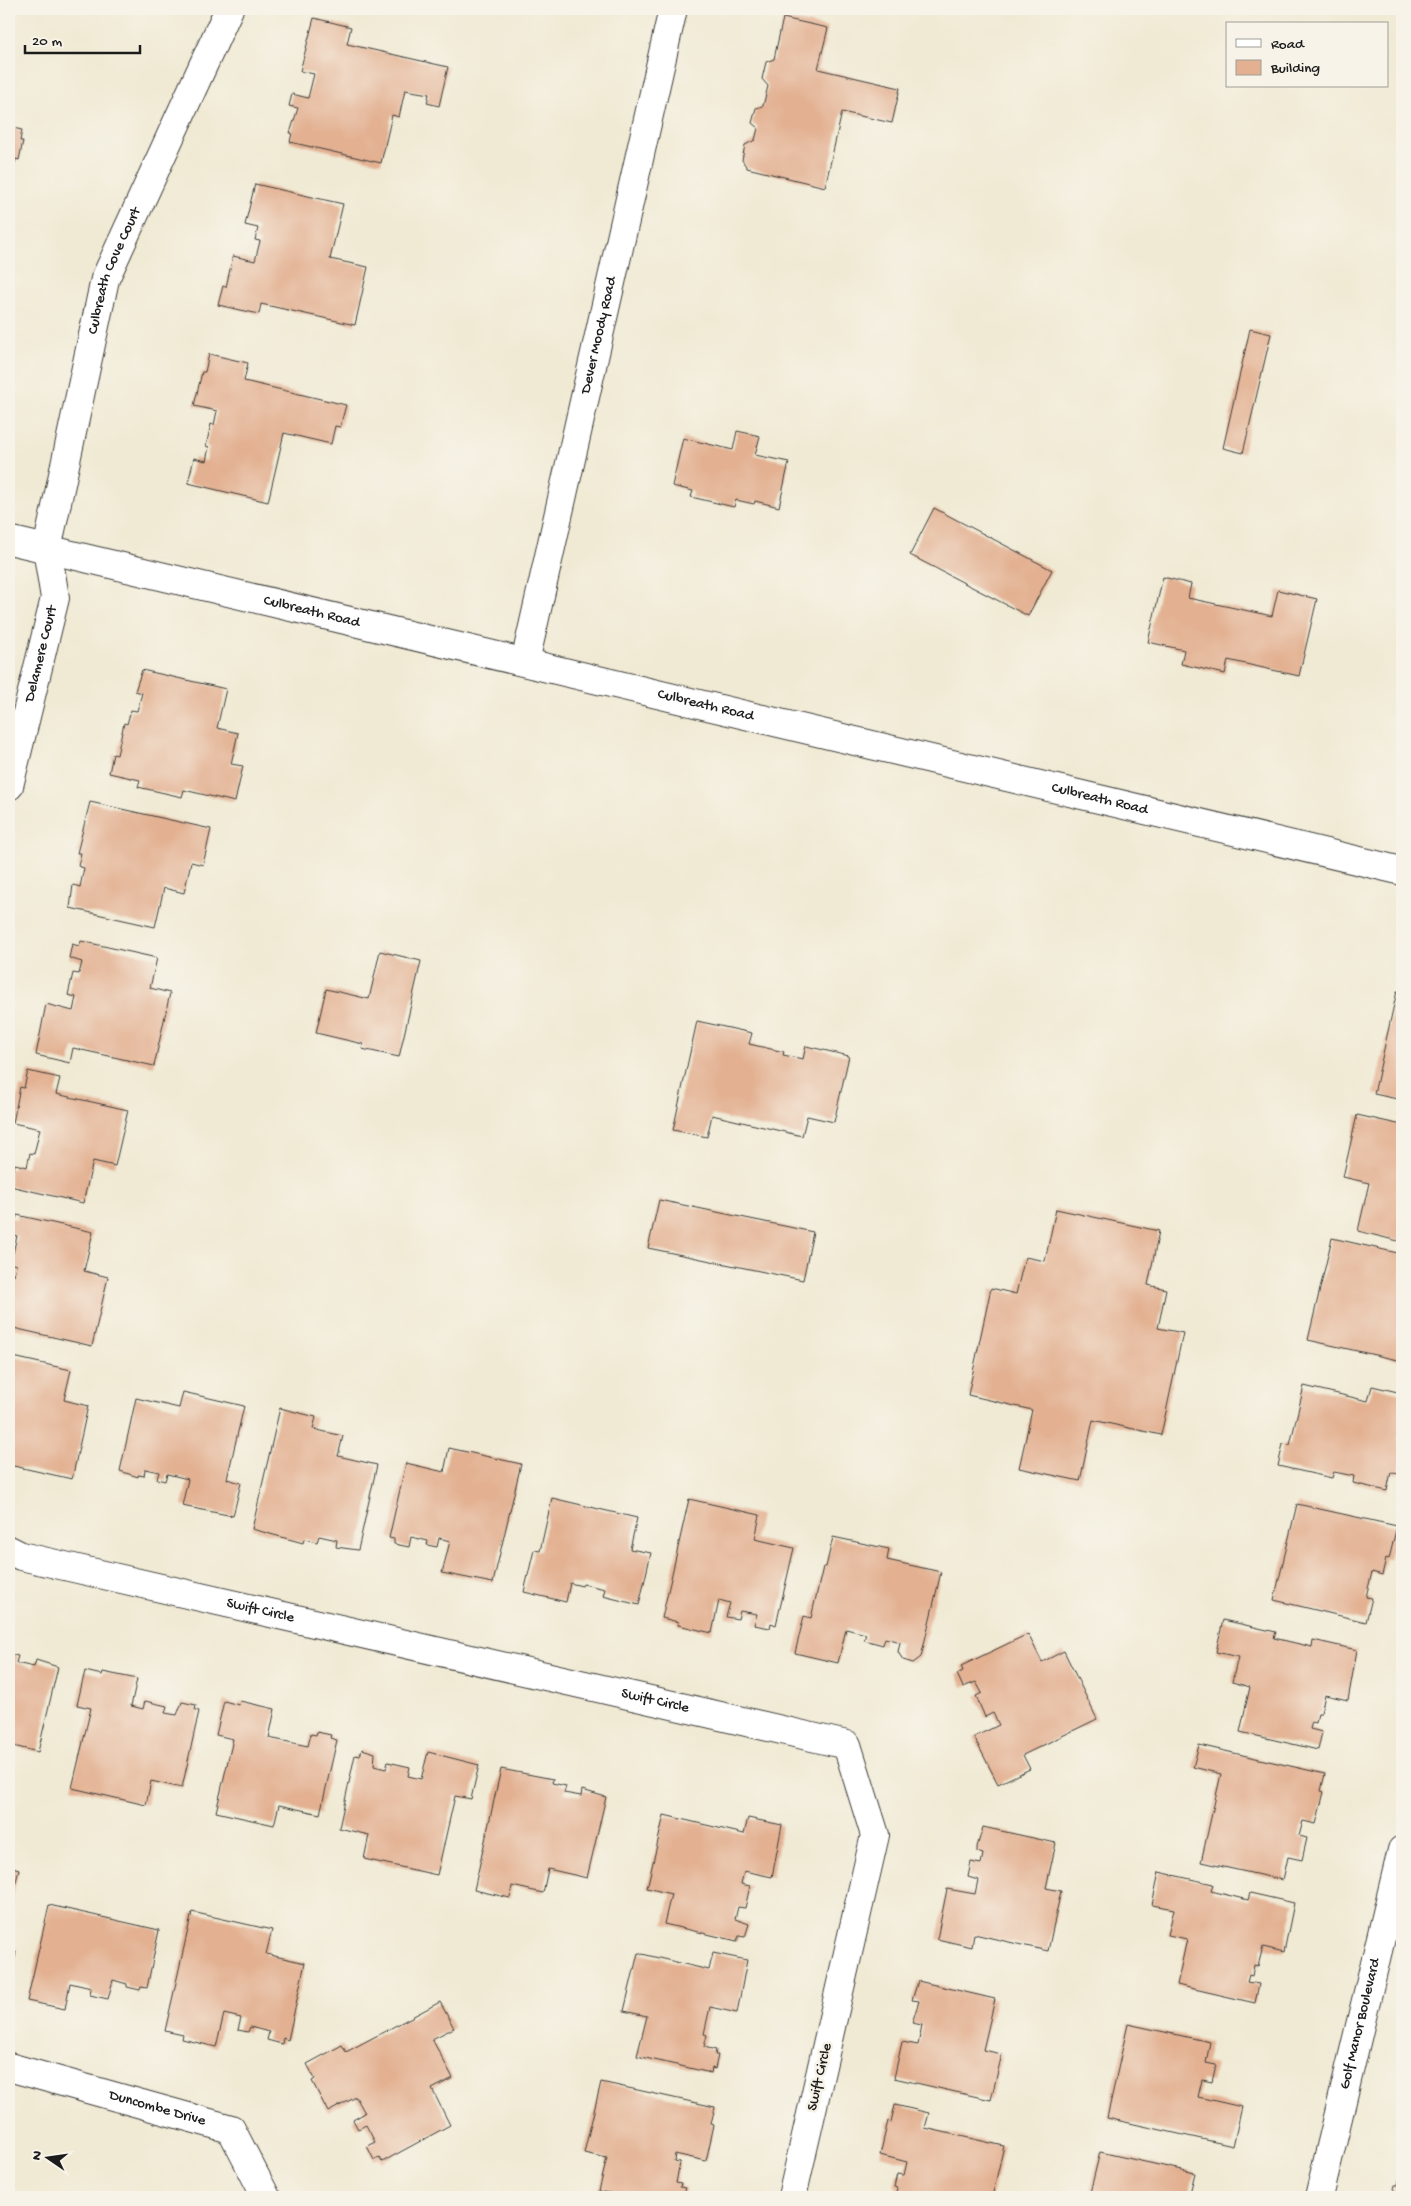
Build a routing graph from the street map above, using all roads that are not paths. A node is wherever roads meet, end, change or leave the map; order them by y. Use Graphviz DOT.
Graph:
graph roads {
  1 [pos="229,9"];
  2 [pos="673,9"];
  3 [pos="9,540"];
  4 [pos="47,549"];
  5 [pos="525,662"];
  6 [pos="9,786"];
  7 [pos="1402,871"];
  8 [pos="9,1550"];
  9 [pos="1402,1850"];
  10 [pos="9,2067"];
  11 [pos="266,2197"];
  12 [pos="792,2197"];
  13 [pos="1319,2197"];
  1 -- 4 [label="street, Culbreath Cove Court"];
  2 -- 5 [label="street, Dever Moody Road"];
  3 -- 4 [label="street, Culbreath Road"];
  4 -- 5 [label="street, Culbreath Road"];
  4 -- 6 [label="street, Delamere Court"];
  5 -- 7 [label="street, Culbreath Road"];
  8 -- 12 [label="street, Swift Circle"];
  9 -- 13 [label="street, Golf Manor Boulevard"];
  10 -- 11 [label="street, Duncombe Drive"];
}
